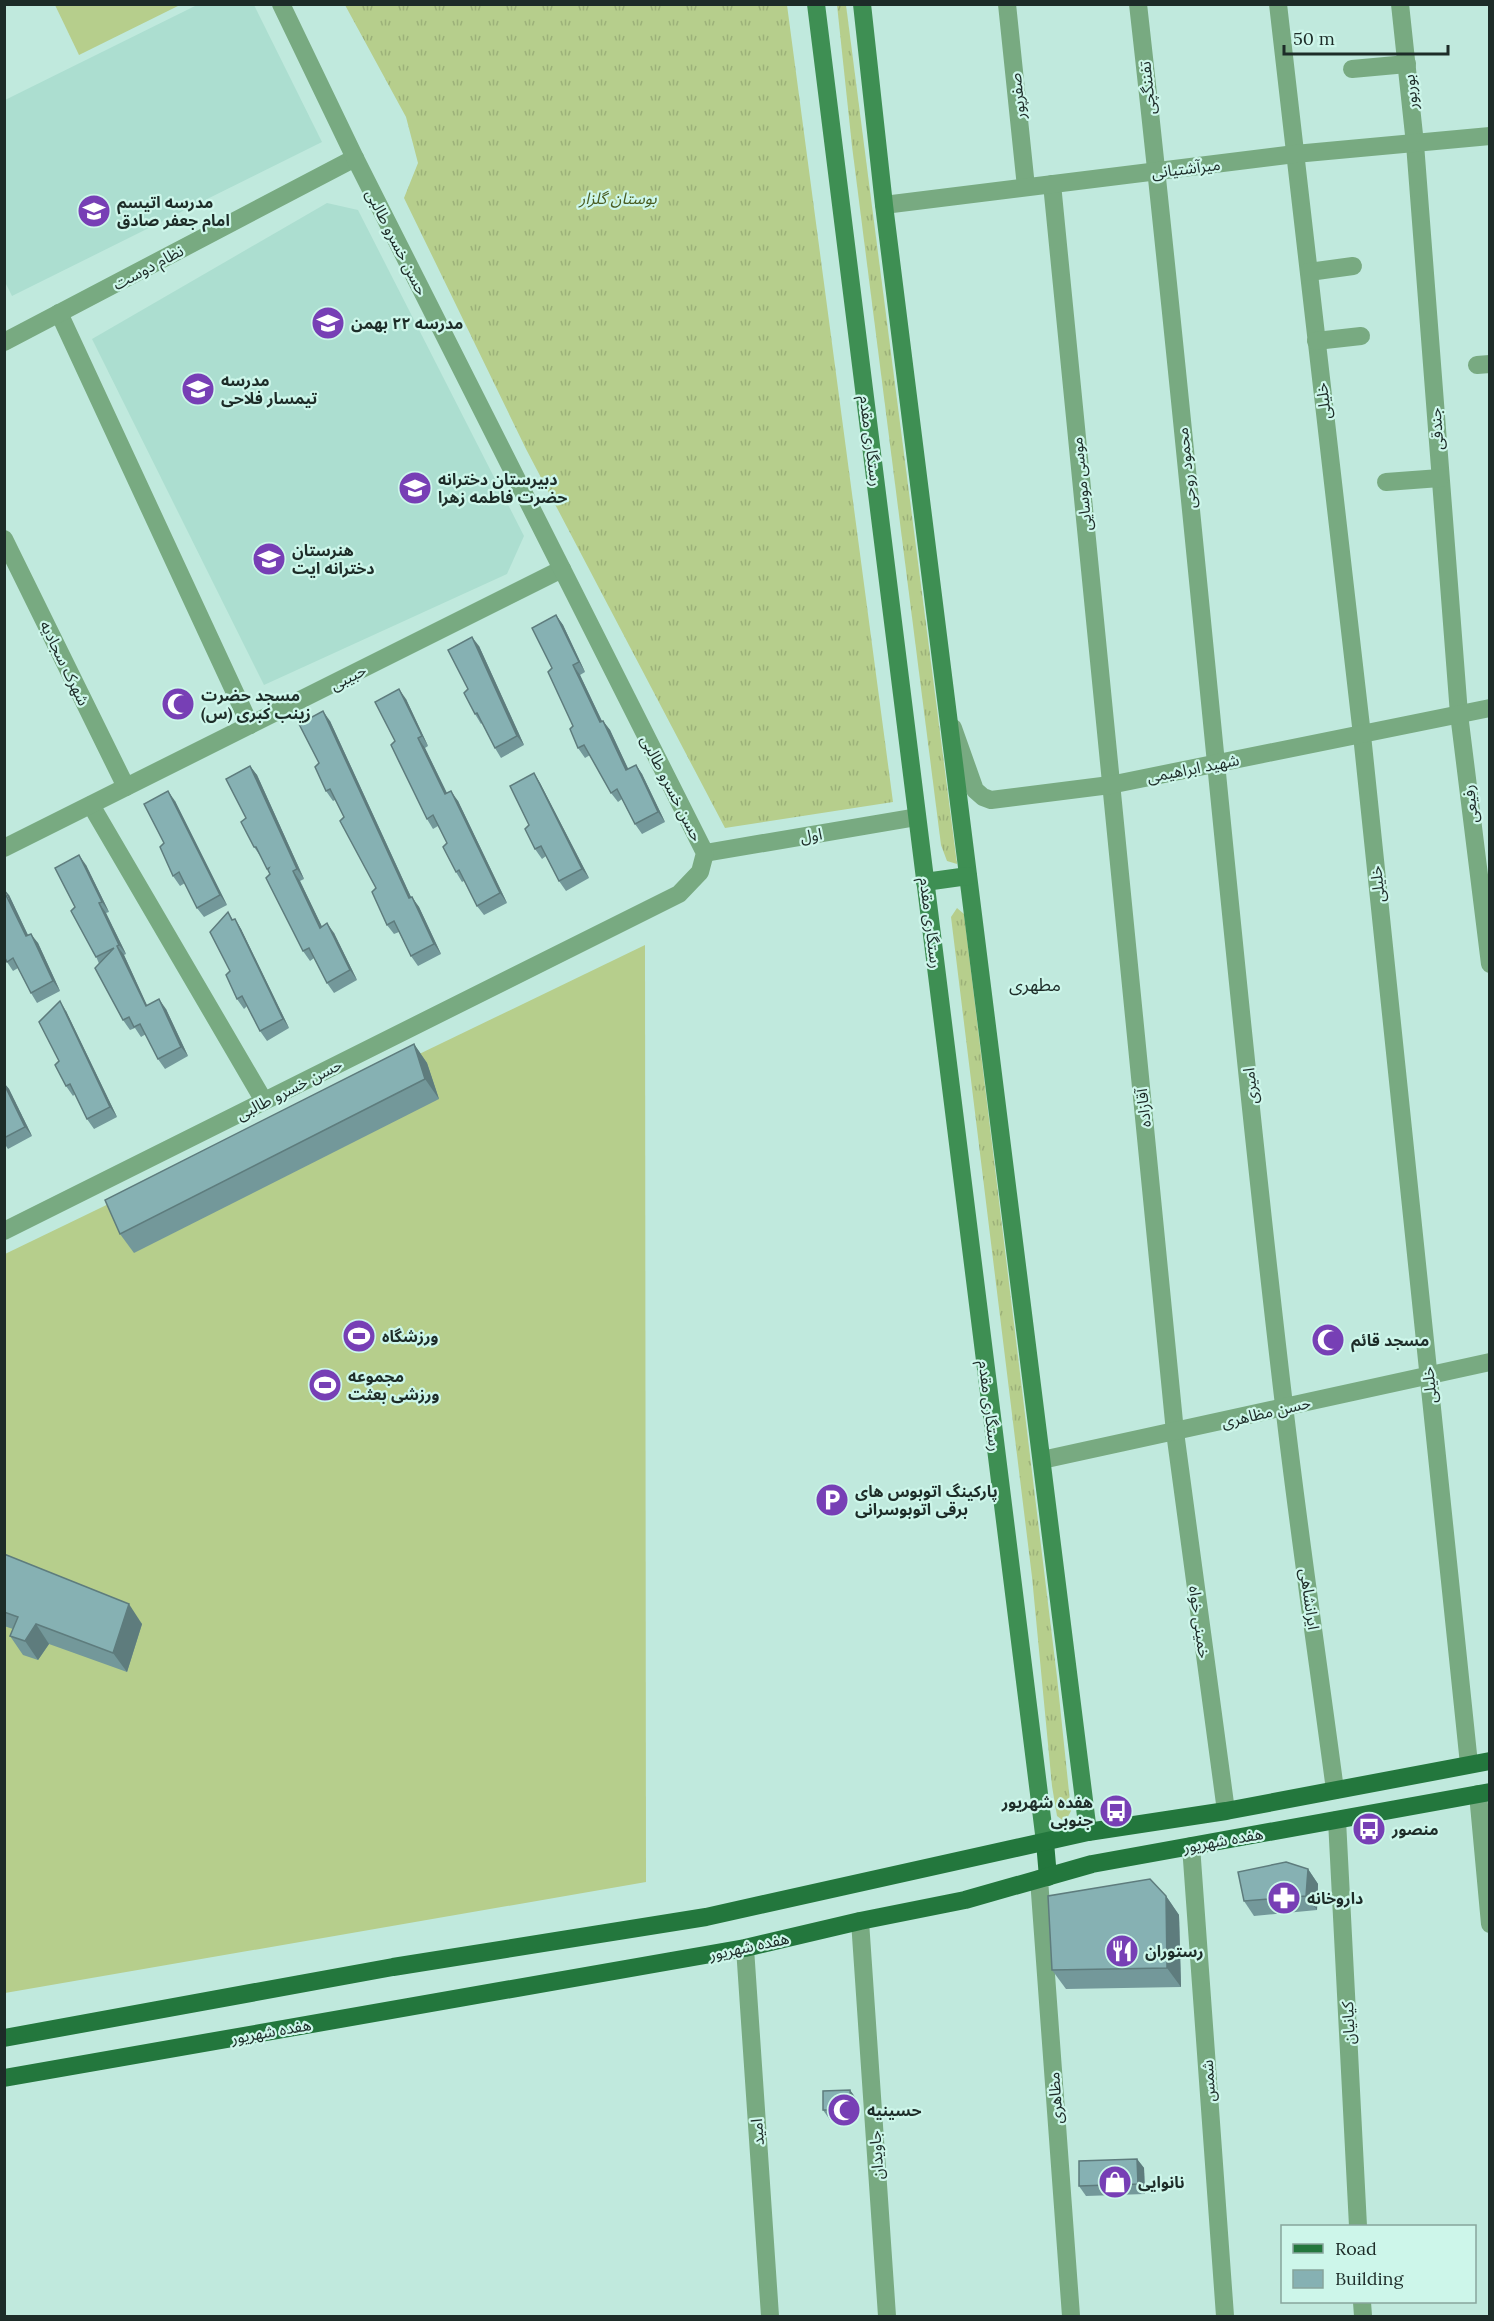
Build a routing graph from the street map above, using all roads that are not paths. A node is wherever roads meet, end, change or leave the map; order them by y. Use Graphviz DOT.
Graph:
graph roads {
  1 [pos="281,4"];
  2 [pos="816,4"];
  3 [pos="862,4"];
  4 [pos="1007,4"];
  5 [pos="1138,4"];
  6 [pos="1278,4"];
  7 [pos="1400,4"];
  8 [pos="1407,64"];
  9 [pos="1352,69"];
  10 [pos="1490,136"];
  11 [pos="1415,144"];
  12 [pos="1295,154"];
  13 [pos="355,158"];
  14 [pos="1156,171"];
  15 [pos="1052,184"];
  16 [pos="1026,187"];
  17 [pos="884,205"];
  18 [pos="1353,266"];
  19 [pos="1309,272"];
  20 [pos="59,313"];
  21 [pos="1361,336"];
  22 [pos="1317,341"];
  23 [pos="4,342"];
  24 [pos="1440,478"];
  25 [pos="1386,482"];
  26 [pos="4,538"];
  27 [pos="562,569"];
  28 [pos="1490,708"];
  29 [pos="1459,714"];
  30 [pos="949,716"];
  31 [pos="250,725"];
  32 [pos="1362,735"];
  33 [pos="1215,764"];
  34 [pos="1110,784"];
  35 [pos="126,788"];
  36 [pos="91,805"];
  37 [pos="917,817"];
  38 [pos="4,848"];
  39 [pos="705,853"];
  40 [pos="968,876"];
  41 [pos="925,882"];
  42 [pos="1490,964"];
  43 [pos="264,1101"];
  44 [pos="4,1231"];
  45 [pos="1490,1362"];
  46 [pos="1428,1374"];
  47 [pos="1284,1408"];
  48 [pos="1175,1432"];
  49 [pos="1042,1460"];
  50 [pos="1490,1761"];
  51 [pos="1469,1764"];
  52 [pos="1335,1790"];
  53 [pos="1484,1793"];
  54 [pos="1226,1811"];
  55 [pos="1337,1820"];
  56 [pos="1088,1833"];
  57 [pos="1044,1842"];
  58 [pos="1191,1846"];
  59 [pos="1092,1864"];
  60 [pos="1044,1878"];
  61 [pos="860,1921"];
  62 [pos="1490,1924"];
  63 [pos="745,1948"];
  64 [pos="4,2038"];
  65 [pos="4,2078"];
  66 [pos="1358,2225"];
  67 [pos="770,2316"];
  68 [pos="887,2316"];
  69 [pos="1071,2316"];
  70 [pos="1225,2316"];
  1 -- 13 [label="street, حسن خسرو طالبی"];
  2 -- 37 [label="main road, رستگاری مقدم"];
  3 -- 17 [label="main road"];
  4 -- 16 [label="street, صفرپور"];
  5 -- 14 [label="street, تفننگچی"];
  6 -- 12 [label="street, خلیلی"];
  7 -- 8 [label="street, بوربور"];
  8 -- 9 [label="street"];
  8 -- 11 [label="street, بوربور"];
  10 -- 11 [label="street, میرآشتیانی"];
  11 -- 12 [label="street, میرآشتیانی"];
  11 -- 24 [label="street, جندقی"];
  12 -- 14 [label="street, میرآشتیانی"];
  12 -- 19 [label="street, خلیلی"];
  13 -- 20 [label="street, نظام دوست"];
  13 -- 27 [label="street, حسن خسرو طالبی"];
  14 -- 15 [label="street, میرآشتیانی"];
  14 -- 33 [label="street, محمود روحی"];
  15 -- 16 [label="street, میرآشتیانی"];
  15 -- 34 [label="street, موسی موسایی"];
  16 -- 17 [label="street, میرآشتیانی"];
  17 -- 30 [label="main road"];
  18 -- 19 [label="street"];
  19 -- 22 [label="street, خلیلی"];
  20 -- 23 [label="street, نظام دوست"];
  20 -- 31 [label="street"];
  21 -- 22 [label="street"];
  22 -- 32 [label="street, خلیلی"];
  24 -- 25 [label="street"];
  24 -- 29 [label="street, جندقی"];
  26 -- 35 [label="street, شهرک سجادیه"];
  27 -- 31 [label="street, حبیبی"];
  27 -- 39 [label="street, حسن خسرو طالبی"];
  28 -- 29 [label="street, شهید ابراهیمی"];
  29 -- 32 [label="street, شهید ابراهیمی"];
  29 -- 42 [label="street, رفیعی"];
  30 -- 34 [label="street, شهید ابراهیمی"];
  30 -- 40 [label="main road"];
  31 -- 35 [label="street, حبیبی"];
  32 -- 33 [label="street, شهید ابراهیمی"];
  32 -- 46 [label="street, خلیلی"];
  33 -- 34 [label="street, شهید ابراهیمی"];
  33 -- 47 [label="street, امیری"];
  34 -- 48 [label="street, آقازاده"];
  35 -- 36 [label="street, حبیبی"];
  36 -- 38 [label="street, حبیبی"];
  36 -- 43 [label="street"];
  37 -- 39 [label="street, اول"];
  37 -- 41 [label="main road, رستگاری مقدم"];
  39 -- 43 [label="street, حسن خسرو طالبی"];
  40 -- 41 [label="main road"];
  40 -- 49 [label="main road"];
  41 -- 57 [label="main road, رستگاری مقدم"];
  43 -- 44 [label="street, حسن خسرو طالبی"];
  45 -- 46 [label="street, حسن مظاهری"];
  46 -- 47 [label="street, حسن مظاهری"];
  46 -- 51 [label="street, خلیلی"];
  47 -- 48 [label="street, حسن مظاهری"];
  47 -- 52 [label="street, ایرانشاهی"];
  48 -- 49 [label="street, حسن مظاهری"];
  48 -- 54 [label="street, خمینی خواه"];
  49 -- 56 [label="main road"];
  50 -- 51 [label="main road, هفده شهریور"];
  51 -- 52 [label="main road, هفده شهریور"];
  52 -- 54 [label="main road, هفده شهریور"];
  53 -- 55 [label="main road, هفده شهریور"];
  53 -- 62 [label="street"];
  54 -- 56 [label="main road, هفده شهریور"];
  55 -- 58 [label="main road, هفده شهریور"];
  55 -- 66 [label="street, کیانیان"];
  56 -- 57 [label="main road, هفده شهریور"];
  56 -- 59 [label="main road"];
  57 -- 60 [label="main road"];
  57 -- 64 [label="main road, هفده شهریور"];
  58 -- 59 [label="main road, هفده شهریور"];
  58 -- 70 [label="street, شمس"];
  59 -- 60 [label="main road, هفده شهریور"];
  60 -- 61 [label="main road, هفده شهریور"];
  60 -- 69 [label="street, مظاهری"];
  61 -- 63 [label="main road, هفده شهریور"];
  61 -- 68 [label="street, جاویدان"];
  63 -- 65 [label="main road, هفده شهریور"];
  63 -- 67 [label="street, امید"];
}
